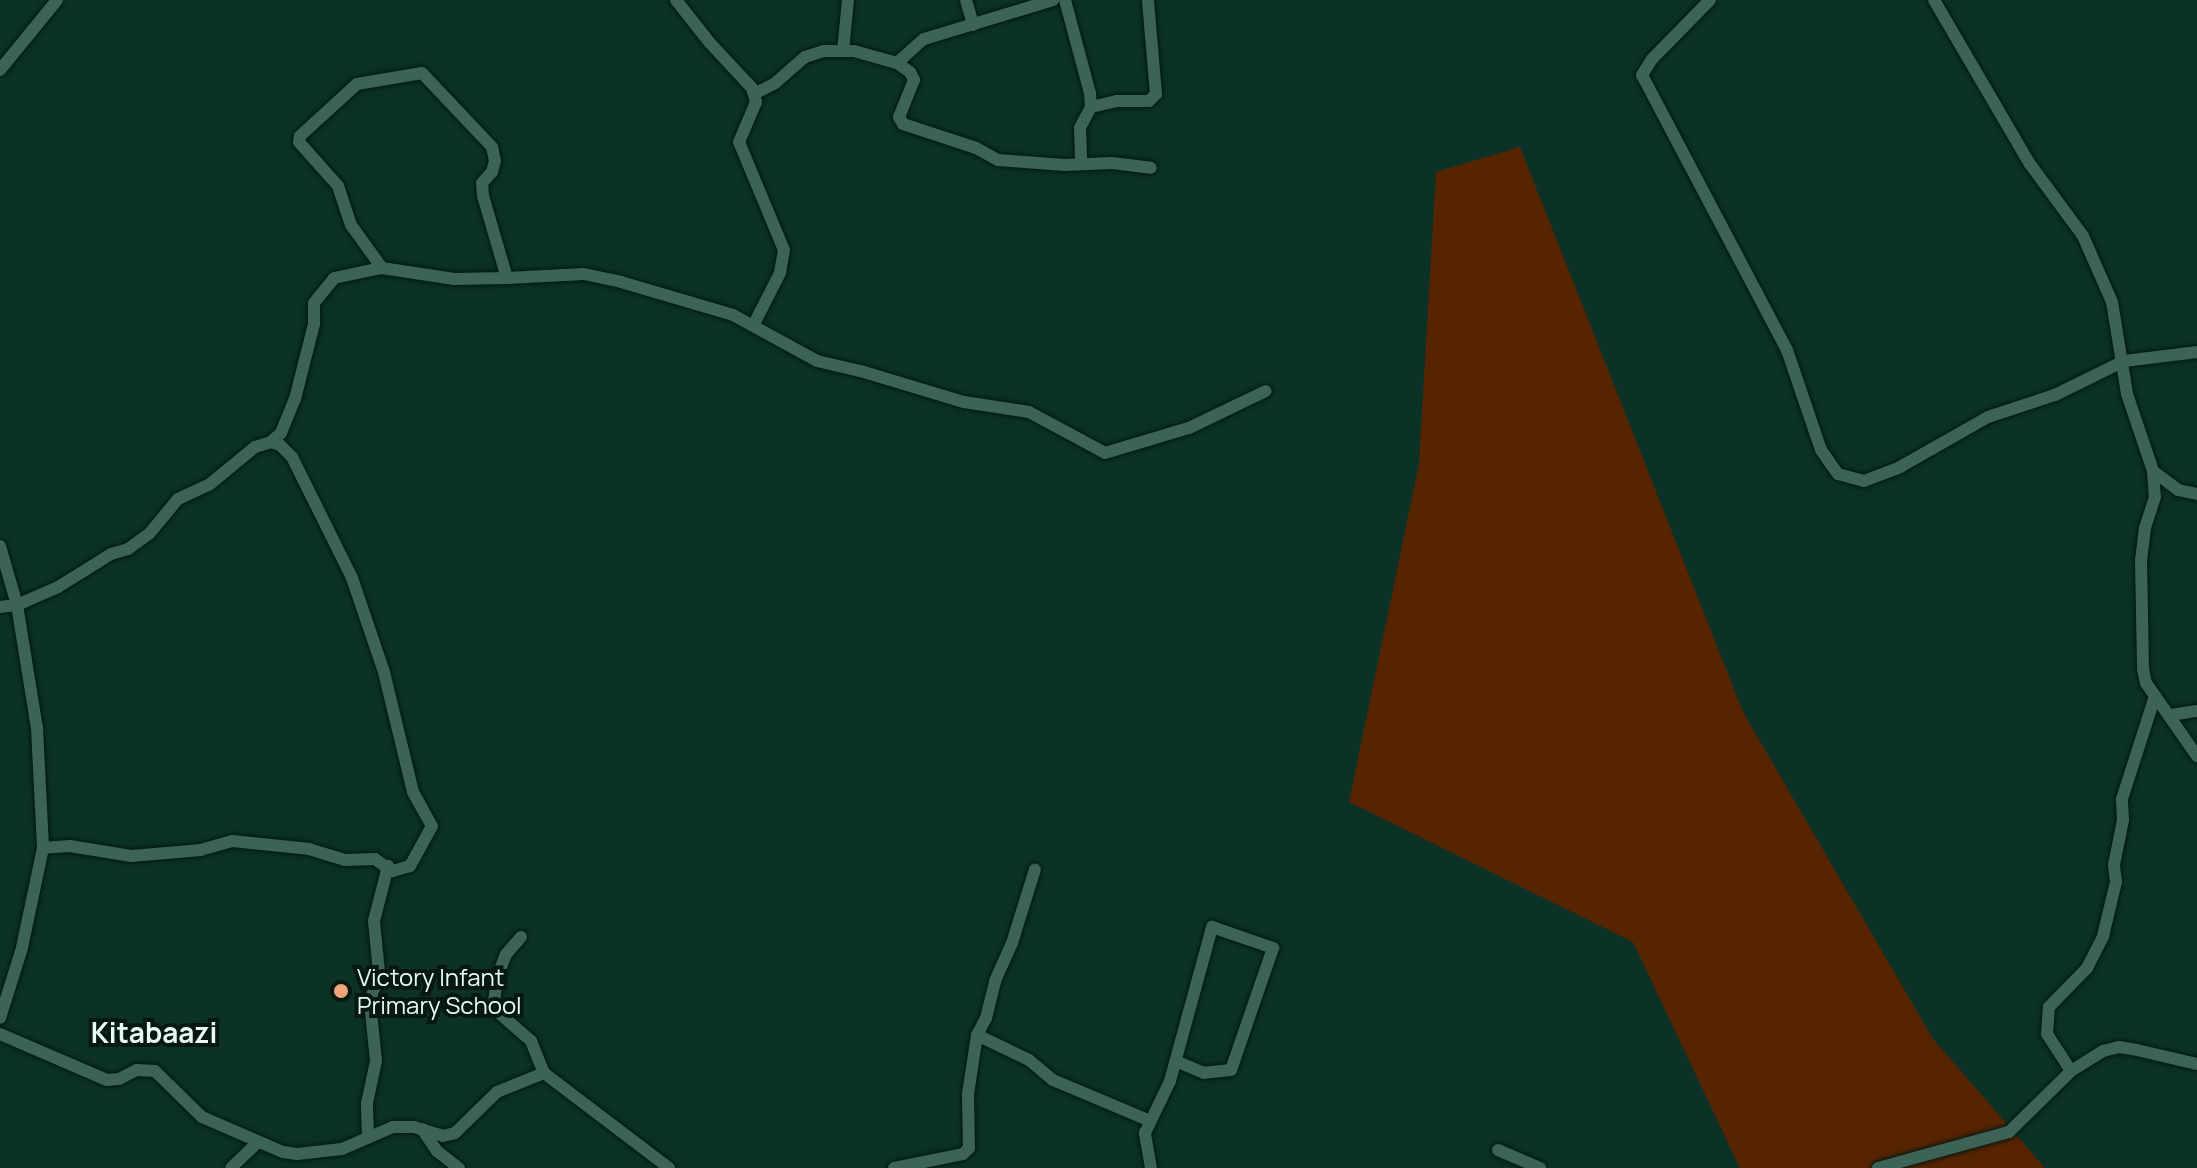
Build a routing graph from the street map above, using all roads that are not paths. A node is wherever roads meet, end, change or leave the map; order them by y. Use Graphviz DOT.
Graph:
graph roads {
  1 [pos="57,0"];
  2 [pos="676,0"];
  3 [pos="848,0"];
  4 [pos="966,0"];
  5 [pos="1053,0"];
  6 [pos="1065,0"];
  7 [pos="1148,0"];
  8 [pos="1710,0"];
  9 [pos="1934,0"];
  10 [pos="973,25"];
  11 [pos="843,51"];
  12 [pos="897,63"];
  13 [pos="0,70"];
  14 [pos="754,94"];
  15 [pos="1091,107"];
  16 [pos="1081,164"];
  17 [pos="1151,168"];
  18 [pos="382,268"];
  19 [pos="507,278"];
  20 [pos="754,324"];
  21 [pos="2197,352"];
  22 [pos="2124,361"];
  23 [pos="1266,391"];
  24 [pos="271,442"];
  25 [pos="2153,471"];
  26 [pos="2178,490"];
  27 [pos="2197,494"];
  28 [pos="2155,497"];
  29 [pos="0,546"];
  30 [pos="17,605"];
  31 [pos="0,607"];
  32 [pos="2155,696"];
  33 [pos="2197,711"];
  34 [pos="2171,715"];
  35 [pos="2197,756"];
  36 [pos="43,848"];
  37 [pos="388,866"];
  38 [pos="1035,869"];
  39 [pos="521,937"];
  40 [pos="0,1018"];
  41 [pos="0,1034"];
  42 [pos="977,1035"];
  43 [pos="6,1044"];
  44 [pos="1176,1061"];
  45 [pos="2197,1064"];
  46 [pos="2071,1071"];
  47 [pos="544,1073"];
  48 [pos="1148,1120"];
  49 [pos="422,1129"];
  50 [pos="368,1136"];
  51 [pos="258,1142"];
  52 [pos="1498,1150"];
  53 [pos="231,1168"];
  54 [pos="459,1168"];
  55 [pos="669,1168"];
  56 [pos="894,1168"];
  57 [pos="1151,1168"];
  58 [pos="1540,1168"];
  59 [pos="1878,1168"];
  1 -- 13 [label="street"];
  2 -- 14 [label="street"];
  3 -- 11 [label="street"];
  4 -- 10 [label="street"];
  5 -- 10 [label="street"];
  6 -- 15 [label="street"];
  7 -- 15 [label="street"];
  8 -- 22 [label="street"];
  9 -- 22 [label="street"];
  10 -- 12 [label="street"];
  11 -- 12 [label="street"];
  11 -- 14 [label="street"];
  12 -- 16 [label="street"];
  14 -- 20 [label="street"];
  15 -- 16 [label="street"];
  16 -- 17 [label="street"];
  18 -- 19 [label="street"];
  18 -- 19 [label="street"];
  18 -- 24 [label="street"];
  19 -- 20 [label="street"];
  20 -- 23 [label="street"];
  21 -- 22 [label="street"];
  22 -- 25 [label="street"];
  24 -- 30 [label="street"];
  24 -- 37 [label="street"];
  25 -- 26 [label="street"];
  25 -- 28 [label="street"];
  26 -- 27 [label="street"];
  26 -- 28 [label="street"];
  28 -- 32 [label="street"];
  29 -- 30 [label="street"];
  30 -- 31 [label="street"];
  30 -- 36 [label="street"];
  32 -- 34 [label="street"];
  32 -- 46 [label="street"];
  33 -- 34 [label="street"];
  34 -- 35 [label="street"];
  36 -- 37 [label="street"];
  36 -- 40 [label="street"];
  37 -- 50 [label="street"];
  38 -- 42 [label="street"];
  39 -- 47 [label="street"];
  41 -- 43 [label="street"];
  42 -- 48 [label="street"];
  42 -- 56 [label="street"];
  43 -- 51 [label="street"];
  44 -- 44 [label="street"];
  44 -- 48 [label="street"];
  45 -- 46 [label="street"];
  46 -- 59 [label="street"];
  47 -- 49 [label="street"];
  47 -- 55 [label="street"];
  48 -- 57 [label="street"];
  49 -- 50 [label="street"];
  49 -- 54 [label="street"];
  50 -- 51 [label="street"];
  51 -- 53 [label="street"];
  52 -- 58 [label="street"];
}
